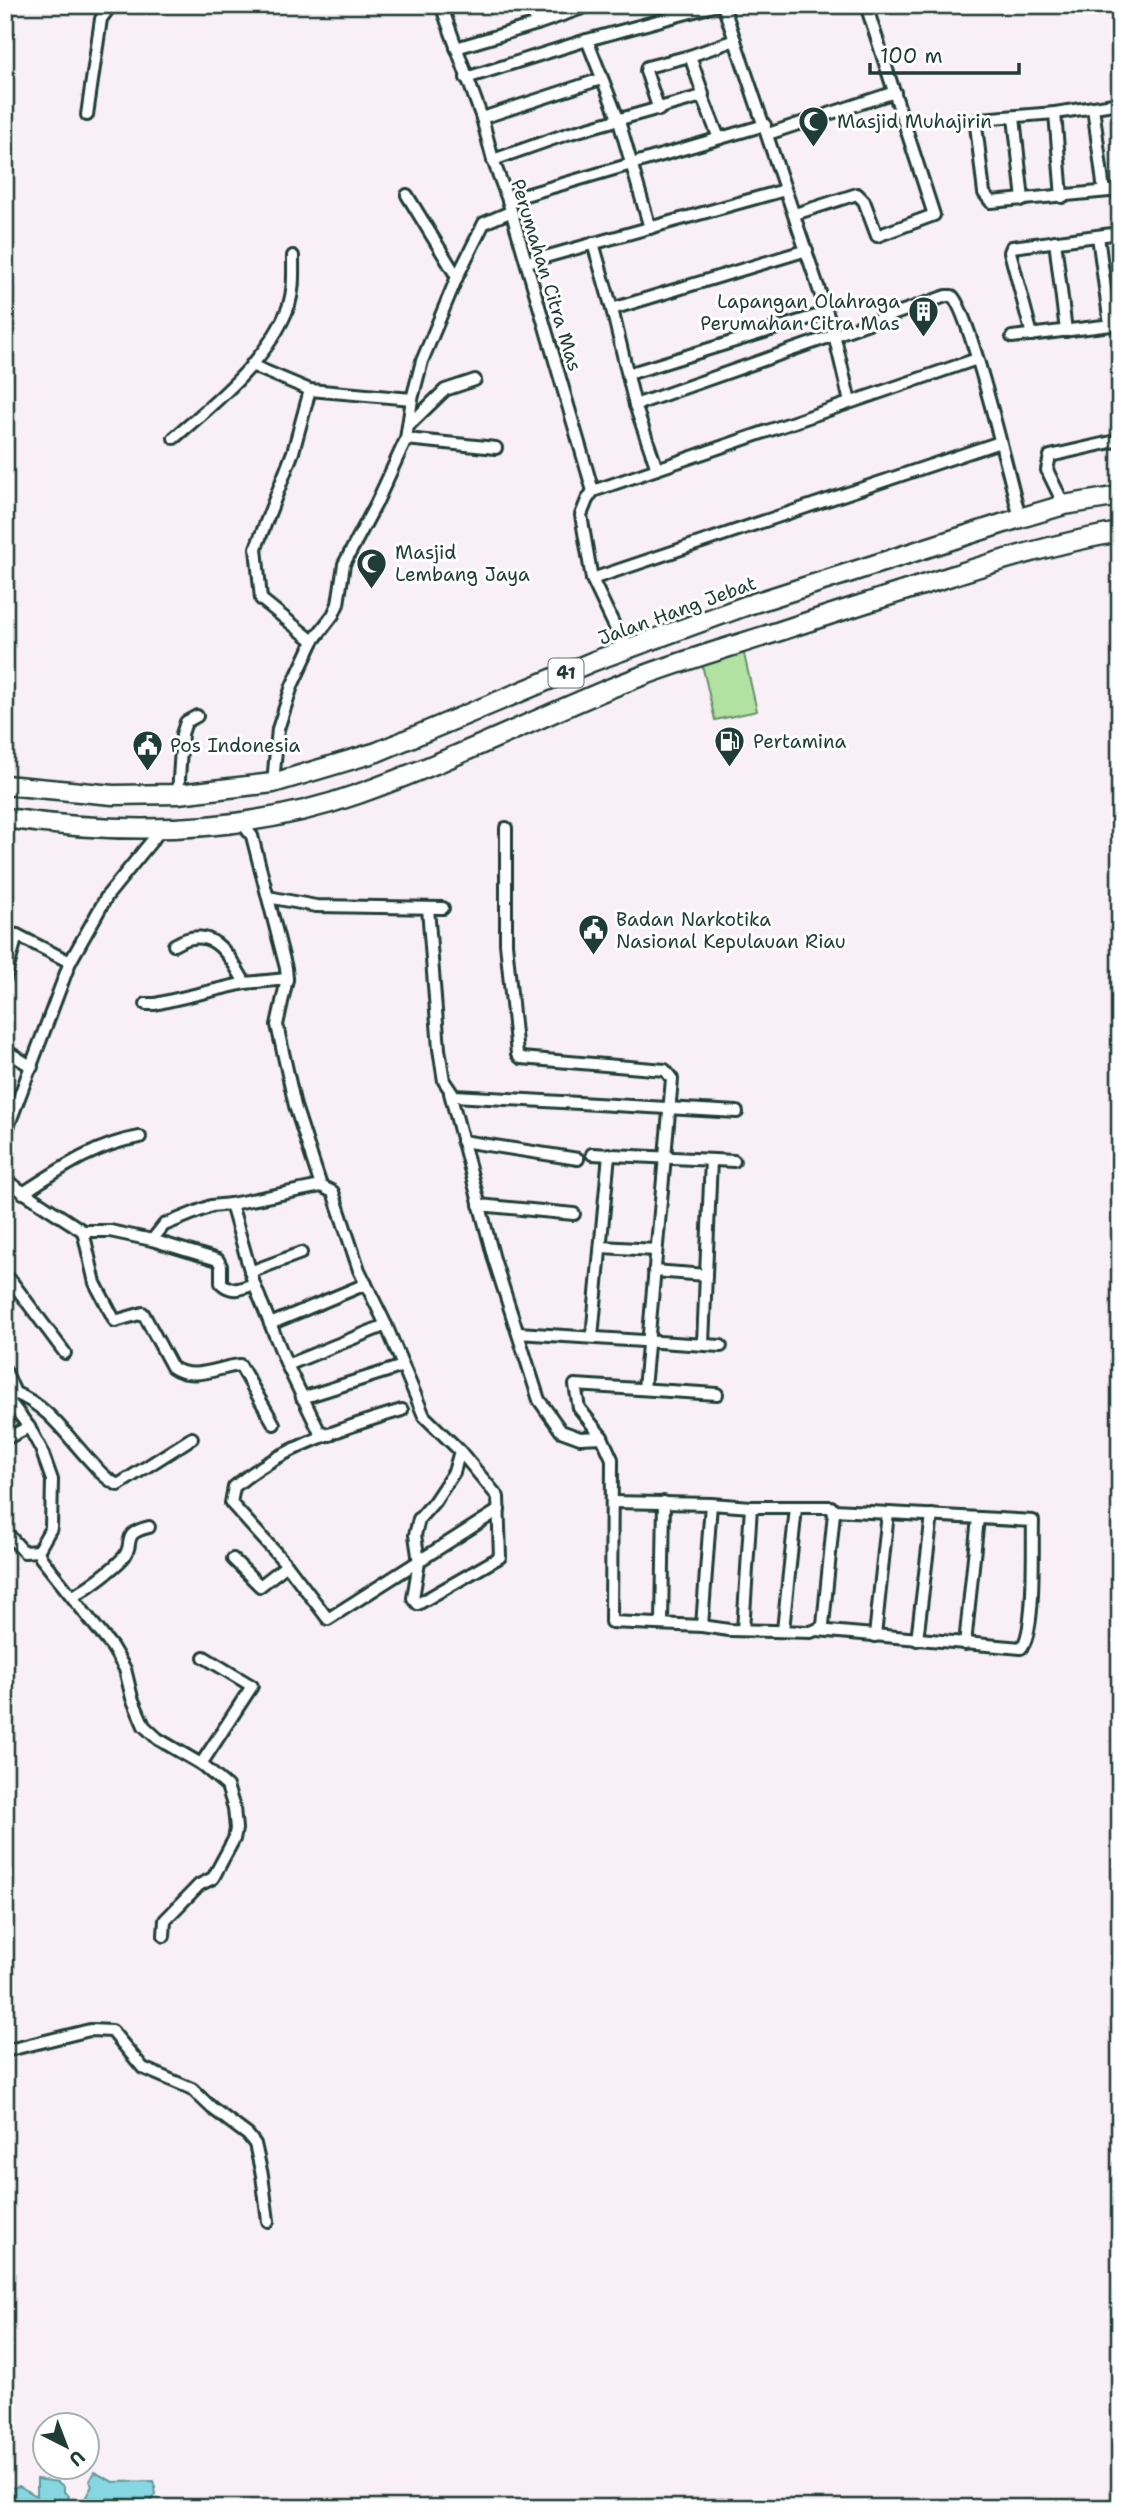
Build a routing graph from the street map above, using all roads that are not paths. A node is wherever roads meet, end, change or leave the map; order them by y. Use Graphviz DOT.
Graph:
graph roads {
  1 [pos="111,5"];
  2 [pos="530,5"];
  3 [pos="717,5"];
  4 [pos="723,5"];
  5 [pos="866,5"];
  6 [pos="443,6"];
  7 [pos="583,6"];
  8 [pos="537,24"];
  9 [pos="587,40"];
  10 [pos="735,40"];
  11 [pos="456,48"];
  12 [pos="690,56"];
  13 [pos="466,78"];
  14 [pos="601,79"];
  15 [pos="895,92"];
  16 [pos="702,96"];
  17 [pos="1120,103"];
  18 [pos="1093,107"];
  19 [pos="659,110"];
  20 [pos="1055,113"];
  21 [pos="87,114"];
  22 [pos="1014,117"];
  23 [pos="482,118"];
  24 [pos="619,121"];
  25 [pos="766,129"];
  26 [pos="719,138"];
  27 [pos="493,160"];
  28 [pos="633,164"];
  29 [pos="785,190"];
  30 [pos="1120,190"];
  31 [pos="1104,191"];
  32 [pos="407,195"];
  33 [pos="1062,197"];
  34 [pos="508,200"];
  35 [pos="1023,200"];
  36 [pos="510,212"];
  37 [pos="795,214"];
  38 [pos="650,228"];
  39 [pos="1120,233"];
  40 [pos="1098,236"];
  41 [pos="1055,241"];
  42 [pos="593,243"];
  43 [pos="807,250"];
  44 [pos="293,257"];
  45 [pos="527,262"];
  46 [pos="457,277"];
  47 [pos="612,309"];
  48 [pos="826,313"];
  49 [pos="1115,325"];
  50 [pos="1066,331"];
  51 [pos="834,334"];
  52 [pos="1032,335"];
  53 [pos="1013,337"];
  54 [pos="977,359"];
  55 [pos="251,365"];
  56 [pos="628,374"];
  57 [pos="475,380"];
  58 [pos="310,390"];
  59 [pos="412,399"];
  60 [pos="850,402"];
  61 [pos="635,405"];
  62 [pos="409,425"];
  63 [pos="174,438"];
  64 [pos="406,439"];
  65 [pos="1120,440"];
  66 [pos="1000,442"];
  67 [pos="496,448"];
  68 [pos="657,469"];
  69 [pos="593,491"];
  70 [pos="1120,496"];
  71 [pos="1064,505"];
  72 [pos="1020,518"];
  73 [pos="1120,532"];
  74 [pos="592,579"];
  75 [pos="313,641"];
  76 [pos="626,650"];
  77 [pos="197,716"];
  78 [pos="377,752"];
  79 [pos="388,782"];
  80 [pos="273,783"];
  81 [pos="5,785"];
  82 [pos="178,794"];
  83 [pos="5,818"];
  84 [pos="241,822"];
  85 [pos="163,827"];
  86 [pos="506,828"];
  87 [pos="268,897"];
  88 [pos="428,908"];
  89 [pos="443,908"];
  90 [pos="5,932"];
  91 [pos="18,935"];
  92 [pos="174,945"];
  93 [pos="70,962"];
  94 [pos="5,979"];
  95 [pos="287,979"];
  96 [pos="245,984"];
  97 [pos="146,1004"];
  98 [pos="5,1050"];
  99 [pos="32,1067"];
  100 [pos="450,1093"];
  101 [pos="671,1109"];
  102 [pos="737,1112"];
  103 [pos="5,1135"];
  104 [pos="140,1137"];
  105 [pos="462,1141"];
  106 [pos="592,1154"];
  107 [pos="609,1154"];
  108 [pos="664,1157"];
  109 [pos="578,1159"];
  110 [pos="711,1160"];
  111 [pos="734,1161"];
  112 [pos="5,1180"];
  113 [pos="321,1186"];
  114 [pos="23,1193"];
  115 [pos="231,1204"];
  116 [pos="479,1205"];
  117 [pos="574,1214"];
  118 [pos="83,1231"];
  119 [pos="152,1240"];
  120 [pos="601,1247"];
  121 [pos="656,1250"];
  122 [pos="301,1253"];
  123 [pos="654,1271"];
  124 [pos="250,1272"];
  125 [pos="706,1275"];
  126 [pos="8,1282"];
  127 [pos="254,1284"];
  128 [pos="366,1284"];
  129 [pos="270,1324"];
  130 [pos="386,1325"];
  131 [pos="518,1333"];
  132 [pos="592,1337"];
  133 [pos="648,1341"];
  134 [pos="703,1343"];
  135 [pos="721,1346"];
  136 [pos="65,1353"];
  137 [pos="287,1365"];
  138 [pos="402,1366"];
  139 [pos="5,1370"];
  140 [pos="644,1389"];
  141 [pos="718,1394"];
  142 [pos="10,1398"];
  143 [pos="302,1398"];
  144 [pos="402,1410"];
  145 [pos="274,1424"];
  146 [pos="29,1427"];
  147 [pos="330,1435"];
  148 [pos="602,1437"];
  149 [pos="192,1438"];
  150 [pos="5,1439"];
  151 [pos="460,1451"];
  152 [pos="612,1502"];
  153 [pos="664,1502"];
  154 [pos="711,1504"];
  155 [pos="751,1507"];
  156 [pos="796,1508"];
  157 [pos="499,1510"];
  158 [pos="834,1510"];
  159 [pos="888,1513"];
  160 [pos="932,1515"];
  161 [pos="978,1518"];
  162 [pos="149,1527"];
  163 [pos="5,1531"];
  164 [pos="38,1551"];
  165 [pos="233,1559"];
  166 [pos="419,1562"];
  167 [pos="287,1565"];
  168 [pos="74,1596"];
  169 [pos="662,1624"];
  170 [pos="702,1626"];
  171 [pos="743,1630"];
  172 [pos="783,1630"];
  173 [pos="817,1630"];
  174 [pos="875,1636"];
  175 [pos="918,1640"];
  176 [pos="965,1644"];
  177 [pos="204,1657"];
  178 [pos="201,1764"];
  179 [pos="164,1936"];
  180 [pos="5,2051"];
  181 [pos="268,2221"];
  1 -- 21 [label="street"];
  2 -- 8 [label="street"];
  3 -- 9 [label="street"];
  4 -- 10 [label="street"];
  5 -- 15 [label="street"];
  6 -- 11 [label="street, Perumahan Citra Mas"];
  7 -- 8 [label="street"];
  8 -- 11 [label="street"];
  9 -- 13 [label="street"];
  9 -- 14 [label="street"];
  10 -- 12 [label="street"];
  10 -- 25 [label="street"];
  11 -- 13 [label="street, Perumahan Citra Mas"];
  12 -- 16 [label="street"];
  12 -- 19 [label="street"];
  13 -- 23 [label="street, Perumahan Citra Mas"];
  14 -- 23 [label="street"];
  14 -- 24 [label="street"];
  15 -- 25 [label="street"];
  15 -- 37 [label="street"];
  16 -- 19 [label="street"];
  16 -- 26 [label="street"];
  17 -- 18 [label="street"];
  18 -- 20 [label="street"];
  18 -- 31 [label="street"];
  19 -- 24 [label="street"];
  20 -- 22 [label="street"];
  20 -- 33 [label="street"];
  22 -- 35 [label="street"];
  22 -- 35 [label="street"];
  23 -- 27 [label="street, Perumahan Citra Mas"];
  24 -- 27 [label="street"];
  24 -- 28 [label="street"];
  25 -- 26 [label="street"];
  25 -- 29 [label="street"];
  26 -- 28 [label="street"];
  27 -- 34 [label="street, Perumahan Citra Mas"];
  28 -- 34 [label="street"];
  28 -- 38 [label="street"];
  29 -- 37 [label="street"];
  29 -- 38 [label="street"];
  30 -- 31 [label="street"];
  31 -- 33 [label="street"];
  32 -- 46 [label="street"];
  33 -- 35 [label="street"];
  34 -- 36 [label="street, Perumahan Citra Mas"];
  36 -- 45 [label="street, Perumahan Citra Mas"];
  36 -- 46 [label="street"];
  37 -- 43 [label="street"];
  38 -- 42 [label="street"];
  39 -- 40 [label="street"];
  40 -- 41 [label="street"];
  40 -- 49 [label="street"];
  41 -- 50 [label="street"];
  41 -- 52 [label="street"];
  42 -- 45 [label="street"];
  42 -- 47 [label="street"];
  43 -- 47 [label="street"];
  43 -- 48 [label="street"];
  44 -- 55 [label="street"];
  45 -- 69 [label="street, Perumahan Citra Mas"];
  46 -- 59 [label="street"];
  47 -- 56 [label="street"];
  48 -- 51 [label="street"];
  48 -- 56 [label="street"];
  49 -- 50 [label="street"];
  50 -- 52 [label="street"];
  51 -- 54 [label="street"];
  51 -- 60 [label="street"];
  51 -- 61 [label="street"];
  52 -- 53 [label="street"];
  54 -- 60 [label="street"];
  54 -- 66 [label="street"];
  55 -- 58 [label="street"];
  55 -- 63 [label="street"];
  56 -- 61 [label="street"];
  57 -- 62 [label="street"];
  58 -- 59 [label="street"];
  58 -- 75 [label="street"];
  59 -- 62 [label="street"];
  60 -- 68 [label="street"];
  61 -- 68 [label="street"];
  62 -- 64 [label="street"];
  64 -- 67 [label="street"];
  64 -- 75 [label="street"];
  65 -- 71 [label="street"];
  66 -- 72 [label="street"];
  66 -- 74 [label="street"];
  68 -- 69 [label="street"];
  69 -- 74 [label="street"];
  70 -- 71 [label="highway, Jalan Hang Jebat / 41"];
  71 -- 72 [label="highway, Jalan Hang Jebat / 41"];
  72 -- 76 [label="highway, Jalan Hang Jebat / 41"];
  73 -- 79 [label="highway"];
  74 -- 76 [label="street"];
  75 -- 80 [label="street"];
  76 -- 78 [label="highway, Jalan Hang Jebat / 41"];
  77 -- 82 [label="street"];
  78 -- 79 [label="highway"];
  78 -- 80 [label="highway, Jalan Hang Jebat / 41"];
  79 -- 84 [label="highway"];
  80 -- 82 [label="highway, Jalan Hang Jebat / 41"];
  81 -- 82 [label="highway, Jalan Hang Jebat / 41"];
  83 -- 85 [label="highway"];
  84 -- 85 [label="highway"];
  84 -- 87 [label="street"];
  85 -- 93 [label="street"];
  86 -- 101 [label="street"];
  87 -- 88 [label="street"];
  87 -- 95 [label="street"];
  88 -- 89 [label="street"];
  88 -- 100 [label="street"];
  90 -- 91 [label="street"];
  91 -- 93 [label="street"];
  91 -- 94 [label="street"];
  92 -- 96 [label="street"];
  93 -- 99 [label="street"];
  95 -- 96 [label="street"];
  95 -- 113 [label="street"];
  96 -- 97 [label="street"];
  98 -- 99 [label="street"];
  99 -- 103 [label="street"];
  100 -- 101 [label="street"];
  100 -- 105 [label="street"];
  101 -- 102 [label="street"];
  101 -- 108 [label="street"];
  104 -- 114 [label="street"];
  105 -- 109 [label="street"];
  105 -- 116 [label="street"];
  106 -- 107 [label="street"];
  107 -- 108 [label="street"];
  107 -- 120 [label="street"];
  108 -- 110 [label="street"];
  108 -- 121 [label="street"];
  110 -- 111 [label="street"];
  110 -- 125 [label="street"];
  112 -- 114 [label="street"];
  113 -- 115 [label="street"];
  113 -- 128 [label="street"];
  114 -- 118 [label="street"];
  115 -- 119 [label="street"];
  115 -- 124 [label="street"];
  116 -- 117 [label="street"];
  116 -- 131 [label="street"];
  118 -- 119 [label="street"];
  118 -- 145 [label="street"];
  119 -- 127 [label="street"];
  120 -- 121 [label="street"];
  120 -- 132 [label="street"];
  121 -- 123 [label="street"];
  122 -- 124 [label="street"];
  123 -- 125 [label="street"];
  123 -- 133 [label="street"];
  124 -- 127 [label="street"];
  125 -- 134 [label="street"];
  126 -- 136 [label="street"];
  127 -- 129 [label="street"];
  128 -- 129 [label="street"];
  128 -- 130 [label="street"];
  129 -- 137 [label="street"];
  130 -- 137 [label="street"];
  130 -- 138 [label="street"];
  131 -- 132 [label="street"];
  131 -- 148 [label="street"];
  132 -- 133 [label="street"];
  133 -- 134 [label="street"];
  133 -- 140 [label="street"];
  134 -- 135 [label="street"];
  137 -- 143 [label="street"];
  138 -- 143 [label="street"];
  138 -- 151 [label="street"];
  139 -- 142 [label="street"];
  140 -- 141 [label="street"];
  140 -- 148 [label="street"];
  142 -- 146 [label="street"];
  142 -- 149 [label="street"];
  143 -- 147 [label="street"];
  144 -- 147 [label="street"];
  146 -- 150 [label="street"];
  146 -- 164 [label="street"];
  147 -- 167 [label="street"];
  148 -- 152 [label="street"];
  151 -- 157 [label="street"];
  151 -- 166 [label="street"];
  152 -- 153 [label="street"];
  152 -- 169 [label="street"];
  153 -- 154 [label="street"];
  153 -- 169 [label="street"];
  154 -- 155 [label="street"];
  154 -- 170 [label="street"];
  155 -- 156 [label="street"];
  155 -- 171 [label="street"];
  156 -- 158 [label="street"];
  156 -- 172 [label="street"];
  157 -- 166 [label="street"];
  157 -- 166 [label="street"];
  158 -- 159 [label="street"];
  158 -- 173 [label="street"];
  159 -- 160 [label="street"];
  159 -- 174 [label="street"];
  160 -- 161 [label="street"];
  160 -- 175 [label="street"];
  161 -- 176 [label="street"];
  161 -- 176 [label="street"];
  162 -- 168 [label="street"];
  163 -- 164 [label="street"];
  164 -- 168 [label="street"];
  165 -- 167 [label="street"];
  166 -- 167 [label="street"];
  168 -- 178 [label="street"];
  169 -- 170 [label="street"];
  170 -- 171 [label="street"];
  171 -- 172 [label="street"];
  172 -- 173 [label="street"];
  173 -- 174 [label="street"];
  174 -- 175 [label="street"];
  175 -- 176 [label="street"];
  177 -- 178 [label="street"];
  178 -- 179 [label="street"];
  180 -- 181 [label="street"];
}
